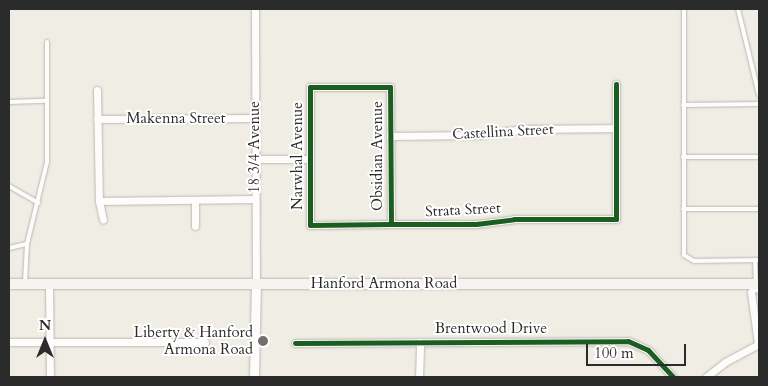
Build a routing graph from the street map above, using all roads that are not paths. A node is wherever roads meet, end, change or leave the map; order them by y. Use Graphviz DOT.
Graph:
graph roads {
  1 [pos="255,9"];
  2 [pos="684,9"];
  3 [pos="738,9"];
  4 [pos="47,42"];
  5 [pos="616,84"];
  6 [pos="390,87"];
  7 [pos="97,90"];
  8 [pos="759,95"];
  9 [pos="46,101"];
  10 [pos="9,102"];
  11 [pos="759,104"];
  12 [pos="683,105"];
  13 [pos="255,118"];
  14 [pos="97,119"];
  15 [pos="616,128"];
  16 [pos="390,136"];
  17 [pos="683,157"];
  18 [pos="759,157"];
  19 [pos="255,159"];
  20 [pos="310,159"];
  21 [pos="9,186"];
  22 [pos="255,199"];
  23 [pos="195,200"];
  24 [pos="99,201"];
  25 [pos="38,203"];
  26 [pos="683,209"];
  27 [pos="759,209"];
  28 [pos="103,220"];
  29 [pos="391,224"];
  30 [pos="310,225"];
  31 [pos="195,226"];
  32 [pos="26,244"];
  33 [pos="9,248"];
  34 [pos="757,260"];
  35 [pos="9,284"];
  36 [pos="25,284"];
  37 [pos="49,284"];
  38 [pos="256,284"];
  39 [pos="758,286"];
  40 [pos="9,342"];
  41 [pos="49,342"];
  42 [pos="205,342"];
  43 [pos="420,342"];
  44 [pos="295,343"];
  45 [pos="759,344"];
  46 [pos="50,377"];
  47 [pos="254,377"];
  48 [pos="420,377"];
  49 [pos="673,377"];
  50 [pos="706,377"];
  1 -- 13 [label="street, 18 3/4 Avenue"];
  2 -- 12 [label="lane"];
  3 -- 8 [label="lane"];
  4 -- 9 [label="lane"];
  5 -- 15 [label="street"];
  6 -- 16 [label="street, Obsidian Avenue"];
  6 -- 20 [label="street, Narwhal Avenue"];
  7 -- 14 [label="street"];
  9 -- 10 [label="lane"];
  9 -- 25 [label="lane"];
  11 -- 12 [label="lane"];
  12 -- 17 [label="lane"];
  13 -- 14 [label="street, Makenna Street"];
  13 -- 19 [label="street, 18 3/4 Avenue"];
  14 -- 24 [label="street"];
  15 -- 16 [label="street, Castellina Street"];
  15 -- 29 [label="street, Strata Street"];
  16 -- 29 [label="street, Obsidian Avenue"];
  17 -- 18 [label="lane"];
  17 -- 26 [label="lane"];
  19 -- 20 [label="street"];
  19 -- 22 [label="street, 18 3/4 Avenue"];
  20 -- 30 [label="street, Narwhal Avenue"];
  21 -- 25 [label="lane"];
  22 -- 23 [label="street"];
  22 -- 38 [label="street, 18 3/4 Avenue"];
  23 -- 24 [label="street"];
  23 -- 31 [label="street"];
  24 -- 28 [label="street"];
  25 -- 32 [label="lane"];
  26 -- 27 [label="lane"];
  26 -- 34 [label="lane"];
  29 -- 30 [label="street, Strata Street"];
  32 -- 33 [label="lane"];
  32 -- 36 [label="lane"];
  34 -- 39 [label="lane"];
  35 -- 36 [label="main road, Hanford Armona Road"];
  36 -- 37 [label="main road, Hanford Armona Road"];
  37 -- 38 [label="main road, Hanford Armona Road"];
  37 -- 41 [label="street"];
  38 -- 39 [label="main road, Hanford Armona Road"];
  38 -- 47 [label="street"];
  39 -- 45 [label="street"];
  40 -- 41 [label="street"];
  41 -- 42 [label="street"];
  41 -- 46 [label="street"];
  43 -- 44 [label="street, Brentwood Drive"];
  43 -- 48 [label="street"];
  43 -- 49 [label="street, Brentwood Drive"];
  45 -- 50 [label="street"];
}
